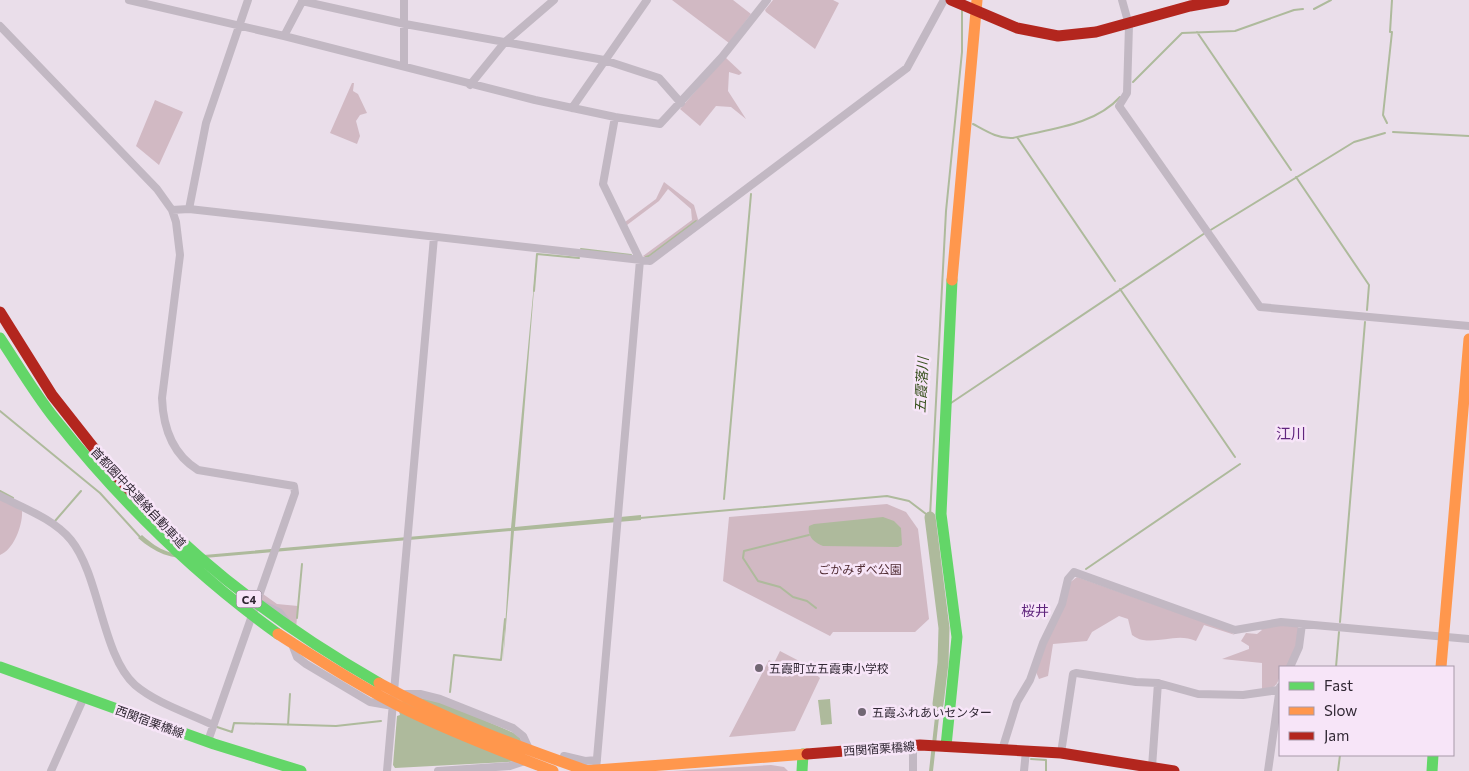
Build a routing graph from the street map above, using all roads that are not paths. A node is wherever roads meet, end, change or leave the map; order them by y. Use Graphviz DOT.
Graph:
graph roads {
  1 [pos="129,0"];
  2 [pos="248,0"];
  3 [pos="303,0"];
  4 [pos="404,0"];
  5 [pos="554,0"];
  6 [pos="647,0"];
  7 [pos="767,0"];
  8 [pos="950,0"];
  9 [pos="1122,0"];
  10 [pos="1224,0"];
  11 [pos="975,6"];
  12 [pos="405,24"];
  13 [pos="1129,25"];
  14 [pos="0,26"];
  15 [pos="240,26"];
  16 [pos="284,36"];
  17 [pos="505,42"];
  18 [pos="604,60"];
  19 [pos="404,66"];
  20 [pos="470,85"];
  21 [pos="681,102"];
  22 [pos="572,108"];
  23 [pos="616,117"];
  24 [pos="190,209"];
  25 [pos="172,210"];
  26 [pos="434,237"];
  27 [pos="640,260"];
  28 [pos="0,312"];
  29 [pos="1469,326"];
  30 [pos="0,338"];
  31 [pos="1469,339"];
  32 [pos="0,496"];
  33 [pos="256,602"];
  34 [pos="1302,624"];
  35 [pos="1444,637"];
  36 [pos="1469,639"];
  37 [pos="1290,666"];
  38 [pos="1441,666"];
  39 [pos="0,667"];
  40 [pos="1158,683"];
  41 [pos="1279,688"];
  42 [pos="394,694"];
  43 [pos="84,697"];
  44 [pos="393,706"];
  45 [pos="213,726"];
  46 [pos="208,742"];
  47 [pos="913,746"];
  48 [pos="944,746"];
  49 [pos="1002,750"];
  50 [pos="1026,751"];
  51 [pos="1061,753"];
  52 [pos="803,754"];
  53 [pos="532,756"];
  54 [pos="1433,756"];
  55 [pos="594,767"];
  56 [pos="1152,767"];
  57 [pos="50,771"];
  58 [pos="301,771"];
  59 [pos="388,771"];
  60 [pos="438,771"];
  61 [pos="553,771"];
  62 [pos="583,771"];
  63 [pos="802,771"];
  64 [pos="913,771"];
  65 [pos="1024,771"];
  66 [pos="1174,771"];
  67 [pos="1268,771"];
  68 [pos="1432,771"];
  1 -- 15 [label="street"];
  2 -- 15 [label="street"];
  3 -- 12 [label="street"];
  3 -- 16 [label="street"];
  4 -- 12 [label="street"];
  5 -- 17 [label="street"];
  6 -- 18 [label="street"];
  7 -- 21 [label="street"];
  8 -- 11 [label="main road"];
  8 -- 27 [label="street"];
  9 -- 13 [label="street"];
  10 -- 13 [label="main road"];
  11 -- 13 [label="main road"];
  11 -- 48 [label="main road"];
  12 -- 17 [label="street"];
  12 -- 19 [label="street"];
  13 -- 29 [label="street"];
  14 -- 25 [label="street"];
  15 -- 16 [label="street"];
  15 -- 24 [label="street"];
  16 -- 19 [label="street"];
  17 -- 18 [label="street"];
  17 -- 20 [label="street"];
  18 -- 21 [label="street"];
  18 -- 22 [label="street"];
  19 -- 20 [label="street"];
  20 -- 22 [label="street"];
  21 -- 23 [label="street"];
  22 -- 23 [label="street"];
  23 -- 27 [label="street"];
  24 -- 25 [label="street"];
  24 -- 26 [label="street"];
  25 -- 33 [label="street"];
  26 -- 27 [label="street"];
  26 -- 42 [label="street"];
  27 -- 55 [label="street"];
  28 -- 55 [label="main road, 首都圏中央連絡自動車道 / C4, bridge"];
  30 -- 61 [label="main road, 首都圏中央連絡自動車道 / C4, bridge"];
  31 -- 35 [label="main road"];
  32 -- 45 [label="street"];
  33 -- 44 [label="street"];
  33 -- 45 [label="street"];
  34 -- 35 [label="street"];
  34 -- 37 [label="street"];
  34 -- 49 [label="street"];
  35 -- 36 [label="street"];
  35 -- 38 [label="main road"];
  39 -- 43 [label="main road, 西関宿栗橋線"];
  40 -- 41 [label="street"];
  40 -- 51 [label="street"];
  40 -- 56 [label="street"];
  41 -- 67 [label="street"];
  42 -- 44 [label="street"];
  42 -- 53 [label="street"];
  43 -- 46 [label="main road, 西関宿栗橋線"];
  43 -- 57 [label="street"];
  44 -- 59 [label="street"];
  45 -- 46 [label="street"];
  46 -- 58 [label="main road, 西関宿栗橋線"];
  47 -- 48 [label="main road, 西関宿栗橋線"];
  47 -- 52 [label="main road, 西関宿栗橋線"];
  47 -- 64 [label="street"];
  48 -- 49 [label="main road, 西関宿栗橋線"];
  49 -- 50 [label="main road, 西関宿栗橋線"];
  50 -- 51 [label="main road, 西関宿栗橋線"];
  50 -- 65 [label="street"];
  51 -- 56 [label="main road, 西関宿栗橋線"];
  52 -- 55 [label="main road, 西関宿栗橋線"];
  52 -- 63 [label="main road"];
  53 -- 55 [label="street"];
  53 -- 60 [label="street"];
  54 -- 68 [label="main road"];
  55 -- 62 [label="main road, 西関宿栗橋線"];
  56 -- 66 [label="main road, 西関宿栗橋線"];
}
